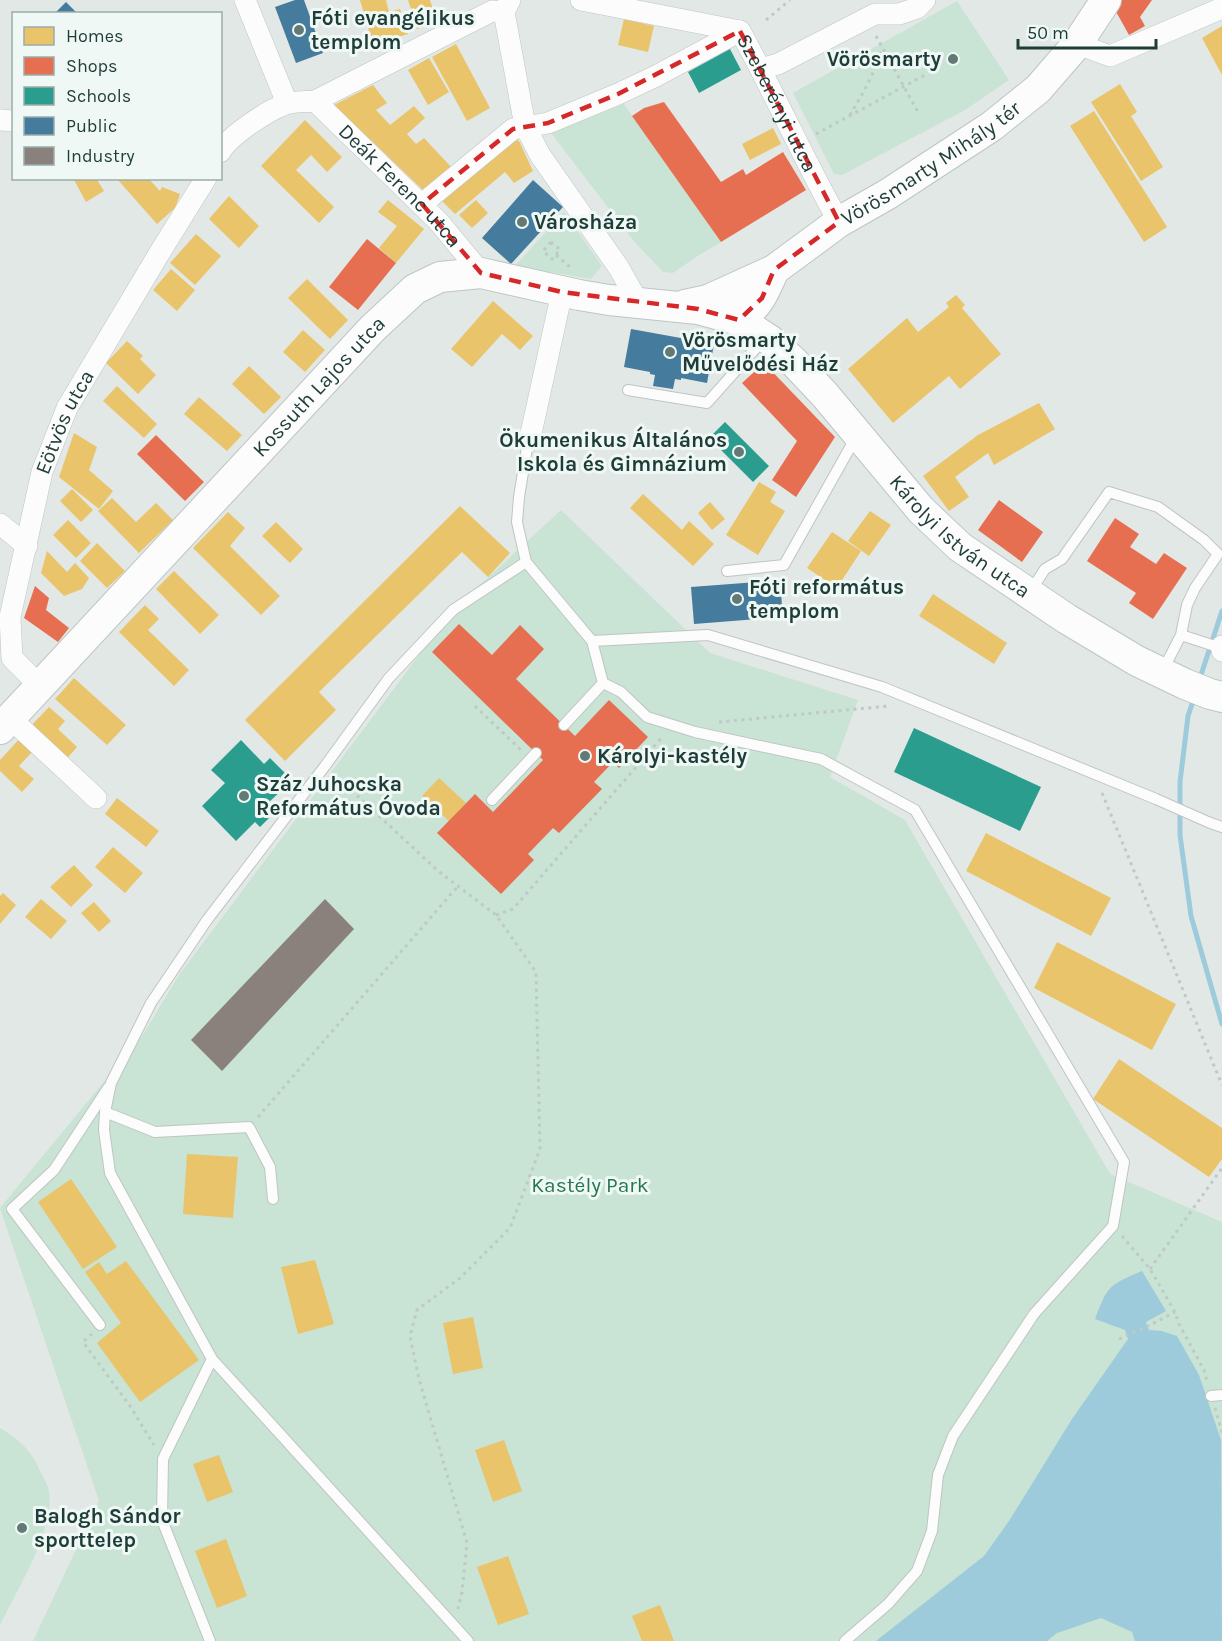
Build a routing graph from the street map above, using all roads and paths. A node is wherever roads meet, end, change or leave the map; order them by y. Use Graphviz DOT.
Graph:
graph roads {
  1 [pos="245,0"];
  2 [pos="581,0"];
  3 [pos="790,0"];
  4 [pos="925,0"];
  5 [pos="1106,0"];
  6 [pos="507,6"];
  7 [pos="1222,8"];
  8 [pos="866,19"];
  9 [pos="766,20"];
  10 [pos="740,31"];
  11 [pos="1077,44"];
  12 [pos="882,46"];
  13 [pos="761,69"];
  14 [pos="925,75"];
  15 [pos="904,86"];
  16 [pos="315,101"];
  17 [pos="287,103"];
  18 [pos="919,114"];
  19 [pos="849,116"];
  20 [pos="525,126"];
  21 [pos="798,144"];
  22 [pos="222,148"];
  23 [pos="205,180"];
  24 [pos="422,204"];
  25 [pos="839,222"];
  26 [pos="543,251"];
  27 [pos="481,273"];
  28 [pos="765,281"];
  29 [pos="562,292"];
  30 [pos="638,302"];
  31 [pos="682,306"];
  32 [pos="739,320"];
  33 [pos="768,339"];
  34 [pos="628,390"];
  35 [pos="857,435"];
  36 [pos="528,442"];
  37 [pos="0,524"];
  38 [pos="27,546"];
  39 [pos="1220,555"];
  40 [pos="526,562"];
  41 [pos="727,571"];
  42 [pos="1029,594"];
  43 [pos="1181,634"];
  44 [pos="592,641"];
  45 [pos="1220,648"];
  46 [pos="6,652"];
  47 [pos="603,683"];
  48 [pos="39,686"];
  49 [pos="1194,687"];
  50 [pos="922,703"];
  51 [pos="475,706"];
  52 [pos="720,722"];
  53 [pos="5,723"];
  54 [pos="564,725"];
  55 [pos="672,726"];
  56 [pos="533,756"];
  57 [pos="325,766"];
  58 [pos="1094,773"];
  59 [pos="96,798"];
  60 [pos="492,800"];
  61 [pos="1222,827"];
  62 [pos="458,886"];
  63 [pos="496,915"];
  64 [pos="111,1083"];
  65 [pos="1222,1085"];
  66 [pos="105,1112"];
  67 [pos="249,1127"];
  68 [pos="1222,1168"];
  69 [pos="273,1199"];
  70 [pos="1113,1226"];
  71 [pos="1150,1269"];
  72 [pos="1175,1312"];
  73 [pos="100,1325"];
  74 [pos="1119,1338"];
  75 [pos="212,1359"];
  76 [pos="1217,1396"];
  77 [pos="1222,1433"];
  78 [pos="163,1459"];
  79 [pos="453,1625"];
  80 [pos="210,1641"];
  81 [pos="468,1641"];
  82 [pos="845,1641"];
  1 -- 17 [label="street"];
  2 -- 10 [label="street, Szeberényi utca"];
  3 -- 9 [label="path"];
  4 -- 8 [label="street"];
  5 -- 11 [label="main road, Vörösmarty Mihály tér"];
  6 -- 16 [label="street"];
  6 -- 20 [label="street"];
  7 -- 11 [label="street"];
  8 -- 12 [label="path"];
  8 -- 13 [label="street"];
  10 -- 13 [label="street, Szeberényi utca"];
  10 -- 20 [label="street"];
  11 -- 25 [label="main road, Vörösmarty Mihály tér"];
  12 -- 15 [label="path"];
  12 -- 19 [label="path"];
  13 -- 21 [label="street, Szeberényi utca"];
  14 -- 15 [label="path"];
  15 -- 18 [label="path"];
  15 -- 19 [label="path"];
  16 -- 17 [label="street"];
  16 -- 24 [label="street, Deák Ferenc utca"];
  17 -- 22 [label="street"];
  19 -- 21 [label="path"];
  20 -- 24 [label="street"];
  20 -- 30 [label="street"];
  21 -- 25 [label="street, Szeberényi utca"];
  23 -- 38 [label="street, Eötvös utca"];
  24 -- 27 [label="street, Deák Ferenc utca"];
  25 -- 28 [label="main road, Vörösmarty Mihály tér"];
  26 -- 26 [label="path"];
  27 -- 29 [label="main road, Kossuth Lajos utca"];
  27 -- 48 [label="main road, Kossuth Lajos utca"];
  28 -- 31 [label="main road, Vörösmarty Mihály tér"];
  28 -- 32 [label="main road, Vörösmarty Mihály tér"];
  28 -- 33 [label="main road"];
  29 -- 30 [label="main road, Kossuth Lajos utca"];
  29 -- 36 [label="street"];
  30 -- 31 [label="main road, Kossuth Lajos utca"];
  31 -- 32 [label="main road, Kossuth Lajos utca"];
  32 -- 33 [label="main road, Károlyi István utca"];
  33 -- 34 [label="lane"];
  33 -- 35 [label="main road, Károlyi István utca"];
  35 -- 41 [label="lane"];
  35 -- 42 [label="main road, Károlyi István utca"];
  36 -- 40 [label="lane"];
  37 -- 38 [label="street"];
  38 -- 46 [label="street, Eötvös utca"];
  39 -- 42 [label="lane"];
  39 -- 43 [label="lane"];
  40 -- 44 [label="lane"];
  40 -- 57 [label="lane"];
  42 -- 49 [label="main road, Károlyi István utca"];
  43 -- 45 [label="lane"];
  43 -- 49 [label="lane"];
  44 -- 47 [label="lane"];
  44 -- 50 [label="lane"];
  46 -- 48 [label="street, Eötvös utca"];
  47 -- 54 [label="lane"];
  47 -- 55 [label="lane"];
  48 -- 53 [label="main road, Kossuth Lajos utca"];
  50 -- 52 [label="path"];
  50 -- 58 [label="lane"];
  51 -- 56 [label="path"];
  53 -- 59 [label="street"];
  55 -- 63 [label="path"];
  55 -- 70 [label="lane"];
  56 -- 60 [label="lane"];
  57 -- 62 [label="path"];
  57 -- 64 [label="lane"];
  58 -- 61 [label="lane"];
  58 -- 65 [label="path"];
  62 -- 63 [label="path"];
  62 -- 67 [label="path"];
  63 -- 79 [label="path"];
  64 -- 66 [label="lane"];
  64 -- 73 [label="lane"];
  66 -- 67 [label="lane"];
  66 -- 75 [label="lane"];
  67 -- 69 [label="lane"];
  68 -- 71 [label="path"];
  70 -- 71 [label="path"];
  70 -- 82 [label="lane"];
  71 -- 72 [label="path"];
  72 -- 74 [label="path"];
  72 -- 76 [label="path"];
  73 -- 78 [label="path"];
  75 -- 78 [label="lane"];
  75 -- 79 [label="lane"];
  76 -- 77 [label="path"];
  78 -- 80 [label="lane"];
  79 -- 81 [label="lane"];
}
